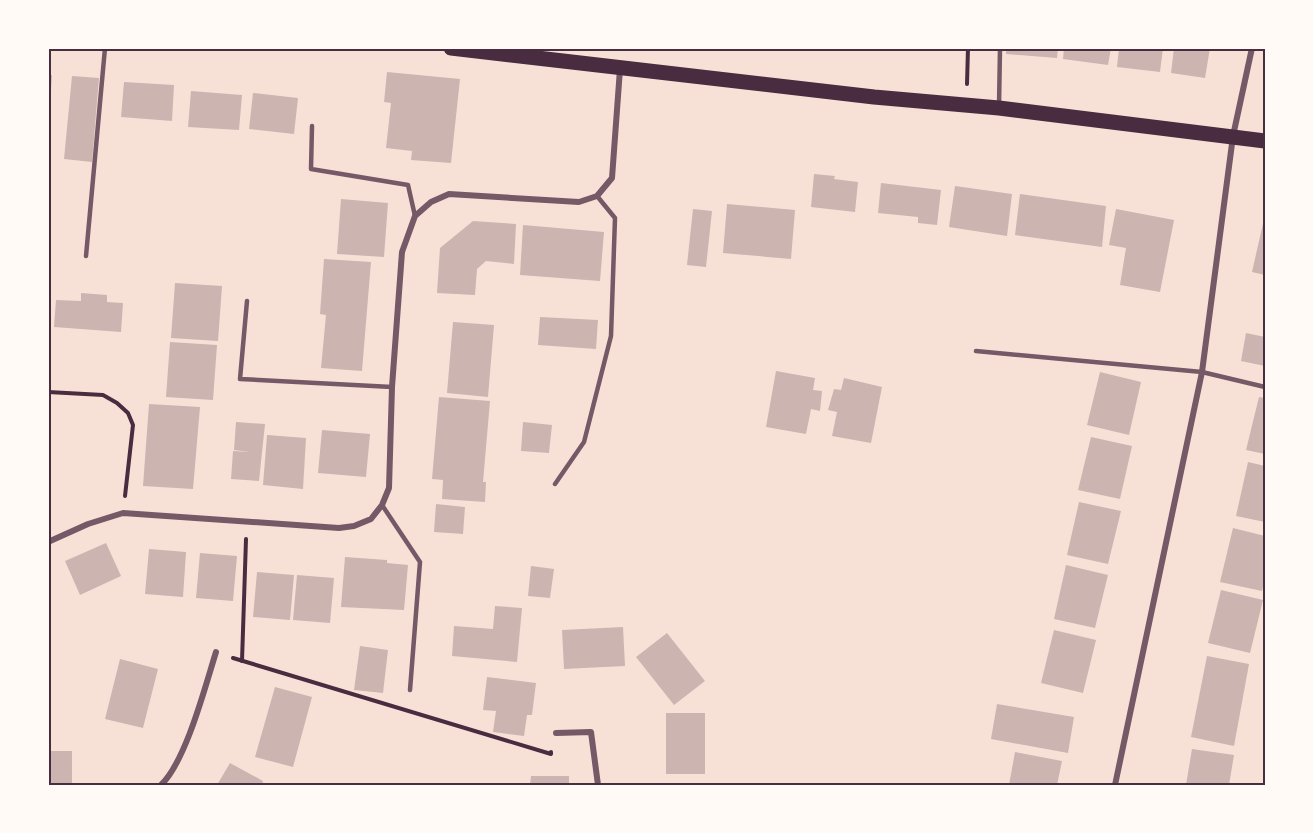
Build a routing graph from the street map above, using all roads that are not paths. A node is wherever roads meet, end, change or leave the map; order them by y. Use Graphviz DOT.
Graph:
graph roads {
  1 [pos="105,48"];
  2 [pos="451,48"];
  3 [pos="1000,48"];
  4 [pos="1252,48"];
  5 [pos="620,68"];
  6 [pos="999,108"];
  7 [pos="312,126"];
  8 [pos="1233,136"];
  9 [pos="1265,141"];
  10 [pos="597,196"];
  11 [pos="415,216"];
  12 [pos="86,256"];
  13 [pos="247,301"];
  14 [pos="976,351"];
  15 [pos="1202,372"];
  16 [pos="392,387"];
  17 [pos="1265,387"];
  18 [pos="555,484"];
  19 [pos="382,505"];
  20 [pos="48,542"];
  21 [pos="216,652"];
  22 [pos="410,690"];
  23 [pos="556,733"];
  24 [pos="161,785"];
  25 [pos="598,785"];
  26 [pos="1115,785"];
  1 -- 12 [label="lane"];
  2 -- 5 [label="main road"];
  3 -- 6 [label="lane"];
  4 -- 8 [label="street"];
  5 -- 6 [label="main road"];
  5 -- 10 [label="street"];
  6 -- 8 [label="main road"];
  7 -- 11 [label="lane"];
  8 -- 9 [label="main road"];
  8 -- 15 [label="street"];
  10 -- 11 [label="street"];
  10 -- 18 [label="lane"];
  11 -- 16 [label="street"];
  13 -- 16 [label="lane"];
  14 -- 15 [label="lane"];
  15 -- 17 [label="lane"];
  15 -- 26 [label="street"];
  16 -- 19 [label="street"];
  19 -- 20 [label="street"];
  19 -- 22 [label="lane"];
  21 -- 24 [label="street"];
  23 -- 25 [label="street"];
}
